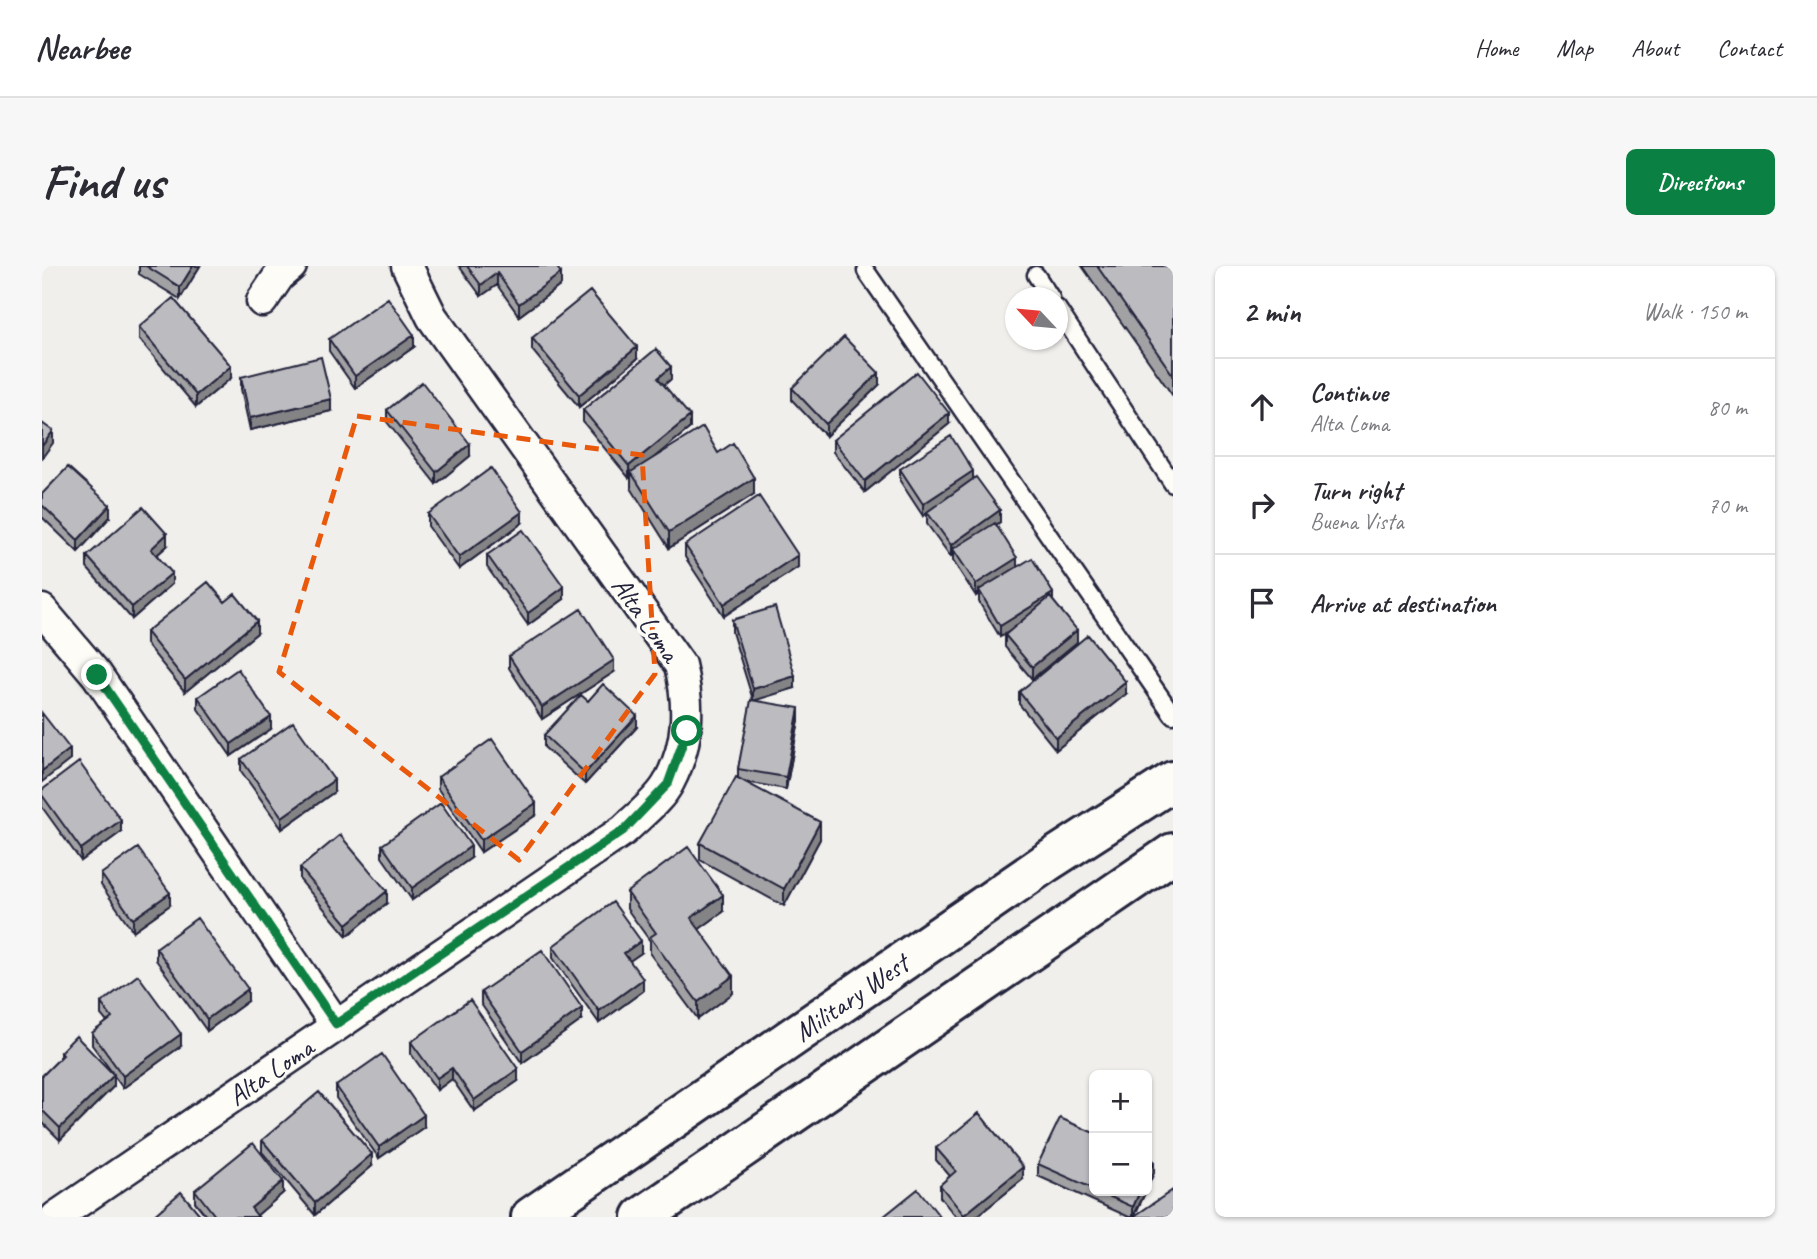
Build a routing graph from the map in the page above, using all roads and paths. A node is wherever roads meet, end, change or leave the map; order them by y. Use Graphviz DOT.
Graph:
graph roads {
  1 [pos="291,266"];
  2 [pos="407,266"];
  3 [pos="866,271"];
  4 [pos="1036,275"];
  5 [pos="1044,287"];
  6 [pos="262,300"];
  7 [pos="1068,323"];
  8 [pos="1173,484"];
  9 [pos="42,610"];
  10 [pos="1173,715"];
  11 [pos="1173,781"];
  12 [pos="1173,853"];
  13 [pos="336,1024"];
  14 [pos="57,1217"];
  15 [pos="531,1217"];
  16 [pos="642,1217"];
  1 -- 6 [label="street"];
  2 -- 13 [label="street, Alta Loma"];
  3 -- 10 [label="lane"];
  4 -- 5 [label="lane"];
  7 -- 8 [label="lane"];
  9 -- 13 [label="street"];
  11 -- 15 [label="main road, Military West"];
  12 -- 16 [label="main road"];
  13 -- 14 [label="street, Alta Loma"];
}
